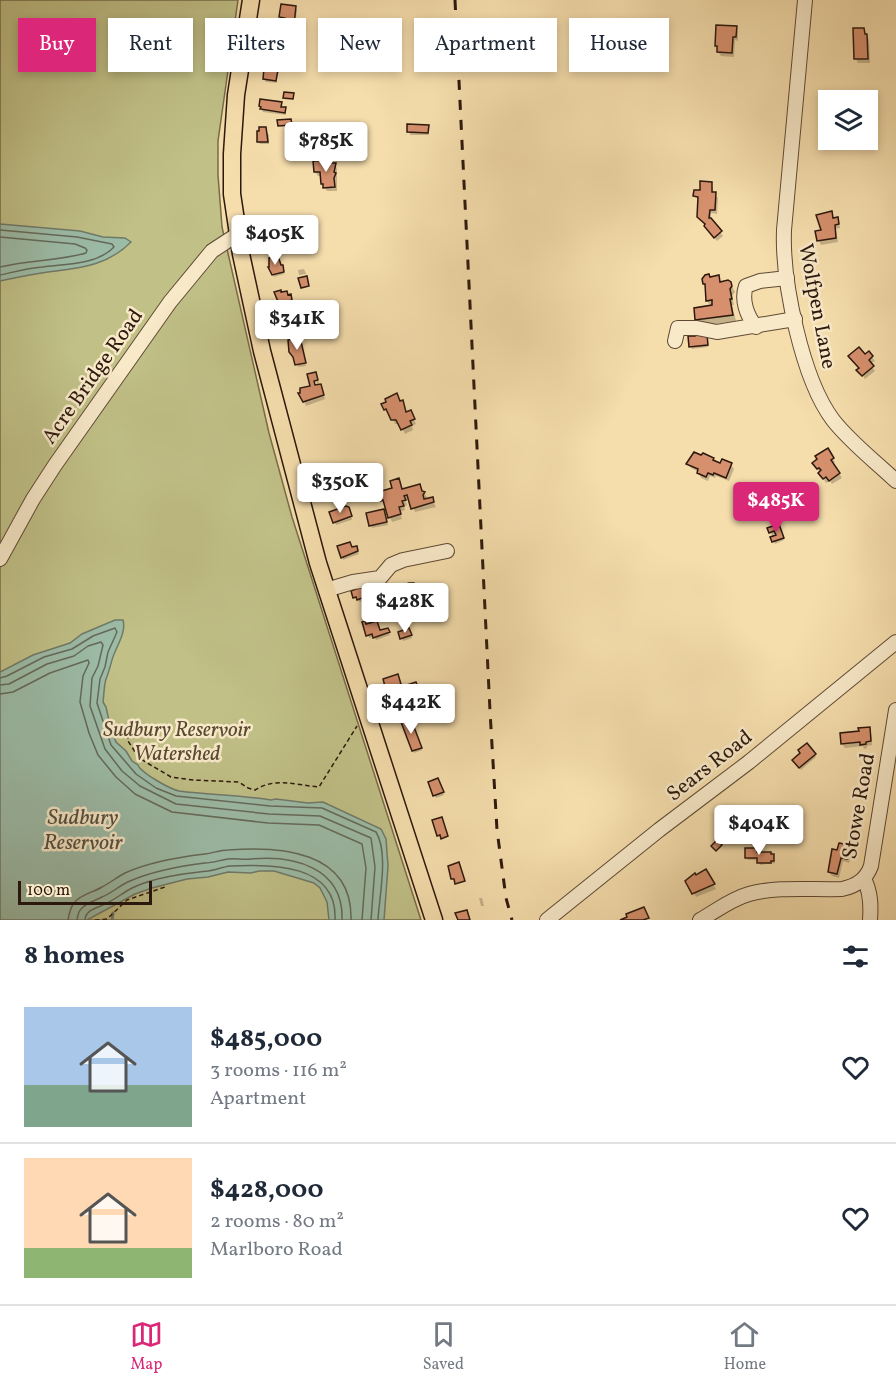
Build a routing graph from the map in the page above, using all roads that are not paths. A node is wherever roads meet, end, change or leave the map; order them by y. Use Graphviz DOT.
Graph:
graph roads {
  1 [pos="251,0"];
  2 [pos="805,0"];
  3 [pos="238,234"];
  4 [pos="787,278"];
  5 [pos="795,319"];
  6 [pos="756,327"];
  7 [pos="675,341"];
  8 [pos="896,481"];
  9 [pos="447,551"];
  10 [pos="0,559"];
  11 [pos="326,590"];
  12 [pos="896,642"];
  13 [pos="896,710"];
  14 [pos="864,879"];
  15 [pos="562,915"];
  16 [pos="434,920"];
  17 [pos="547,920"];
  18 [pos="700,920"];
  19 [pos="870,920"];
  1 -- 3 [label="main road"];
  2 -- 4 [label="street, Wolfpen Lane"];
  3 -- 10 [label="street, Acre Bridge Road"];
  3 -- 11 [label="main road"];
  4 -- 5 [label="street, Wolfpen Lane"];
  4 -- 6 [label="street"];
  5 -- 6 [label="street"];
  5 -- 8 [label="street, Wolfpen Lane"];
  6 -- 7 [label="street"];
  9 -- 11 [label="street"];
  11 -- 16 [label="main road"];
  12 -- 15 [label="street, Sears Road"];
  13 -- 14 [label="street, Stowe Road"];
  14 -- 18 [label="street, Stowe Road"];
  14 -- 19 [label="street"];
  15 -- 17 [label="street, Sears Road"];
}
